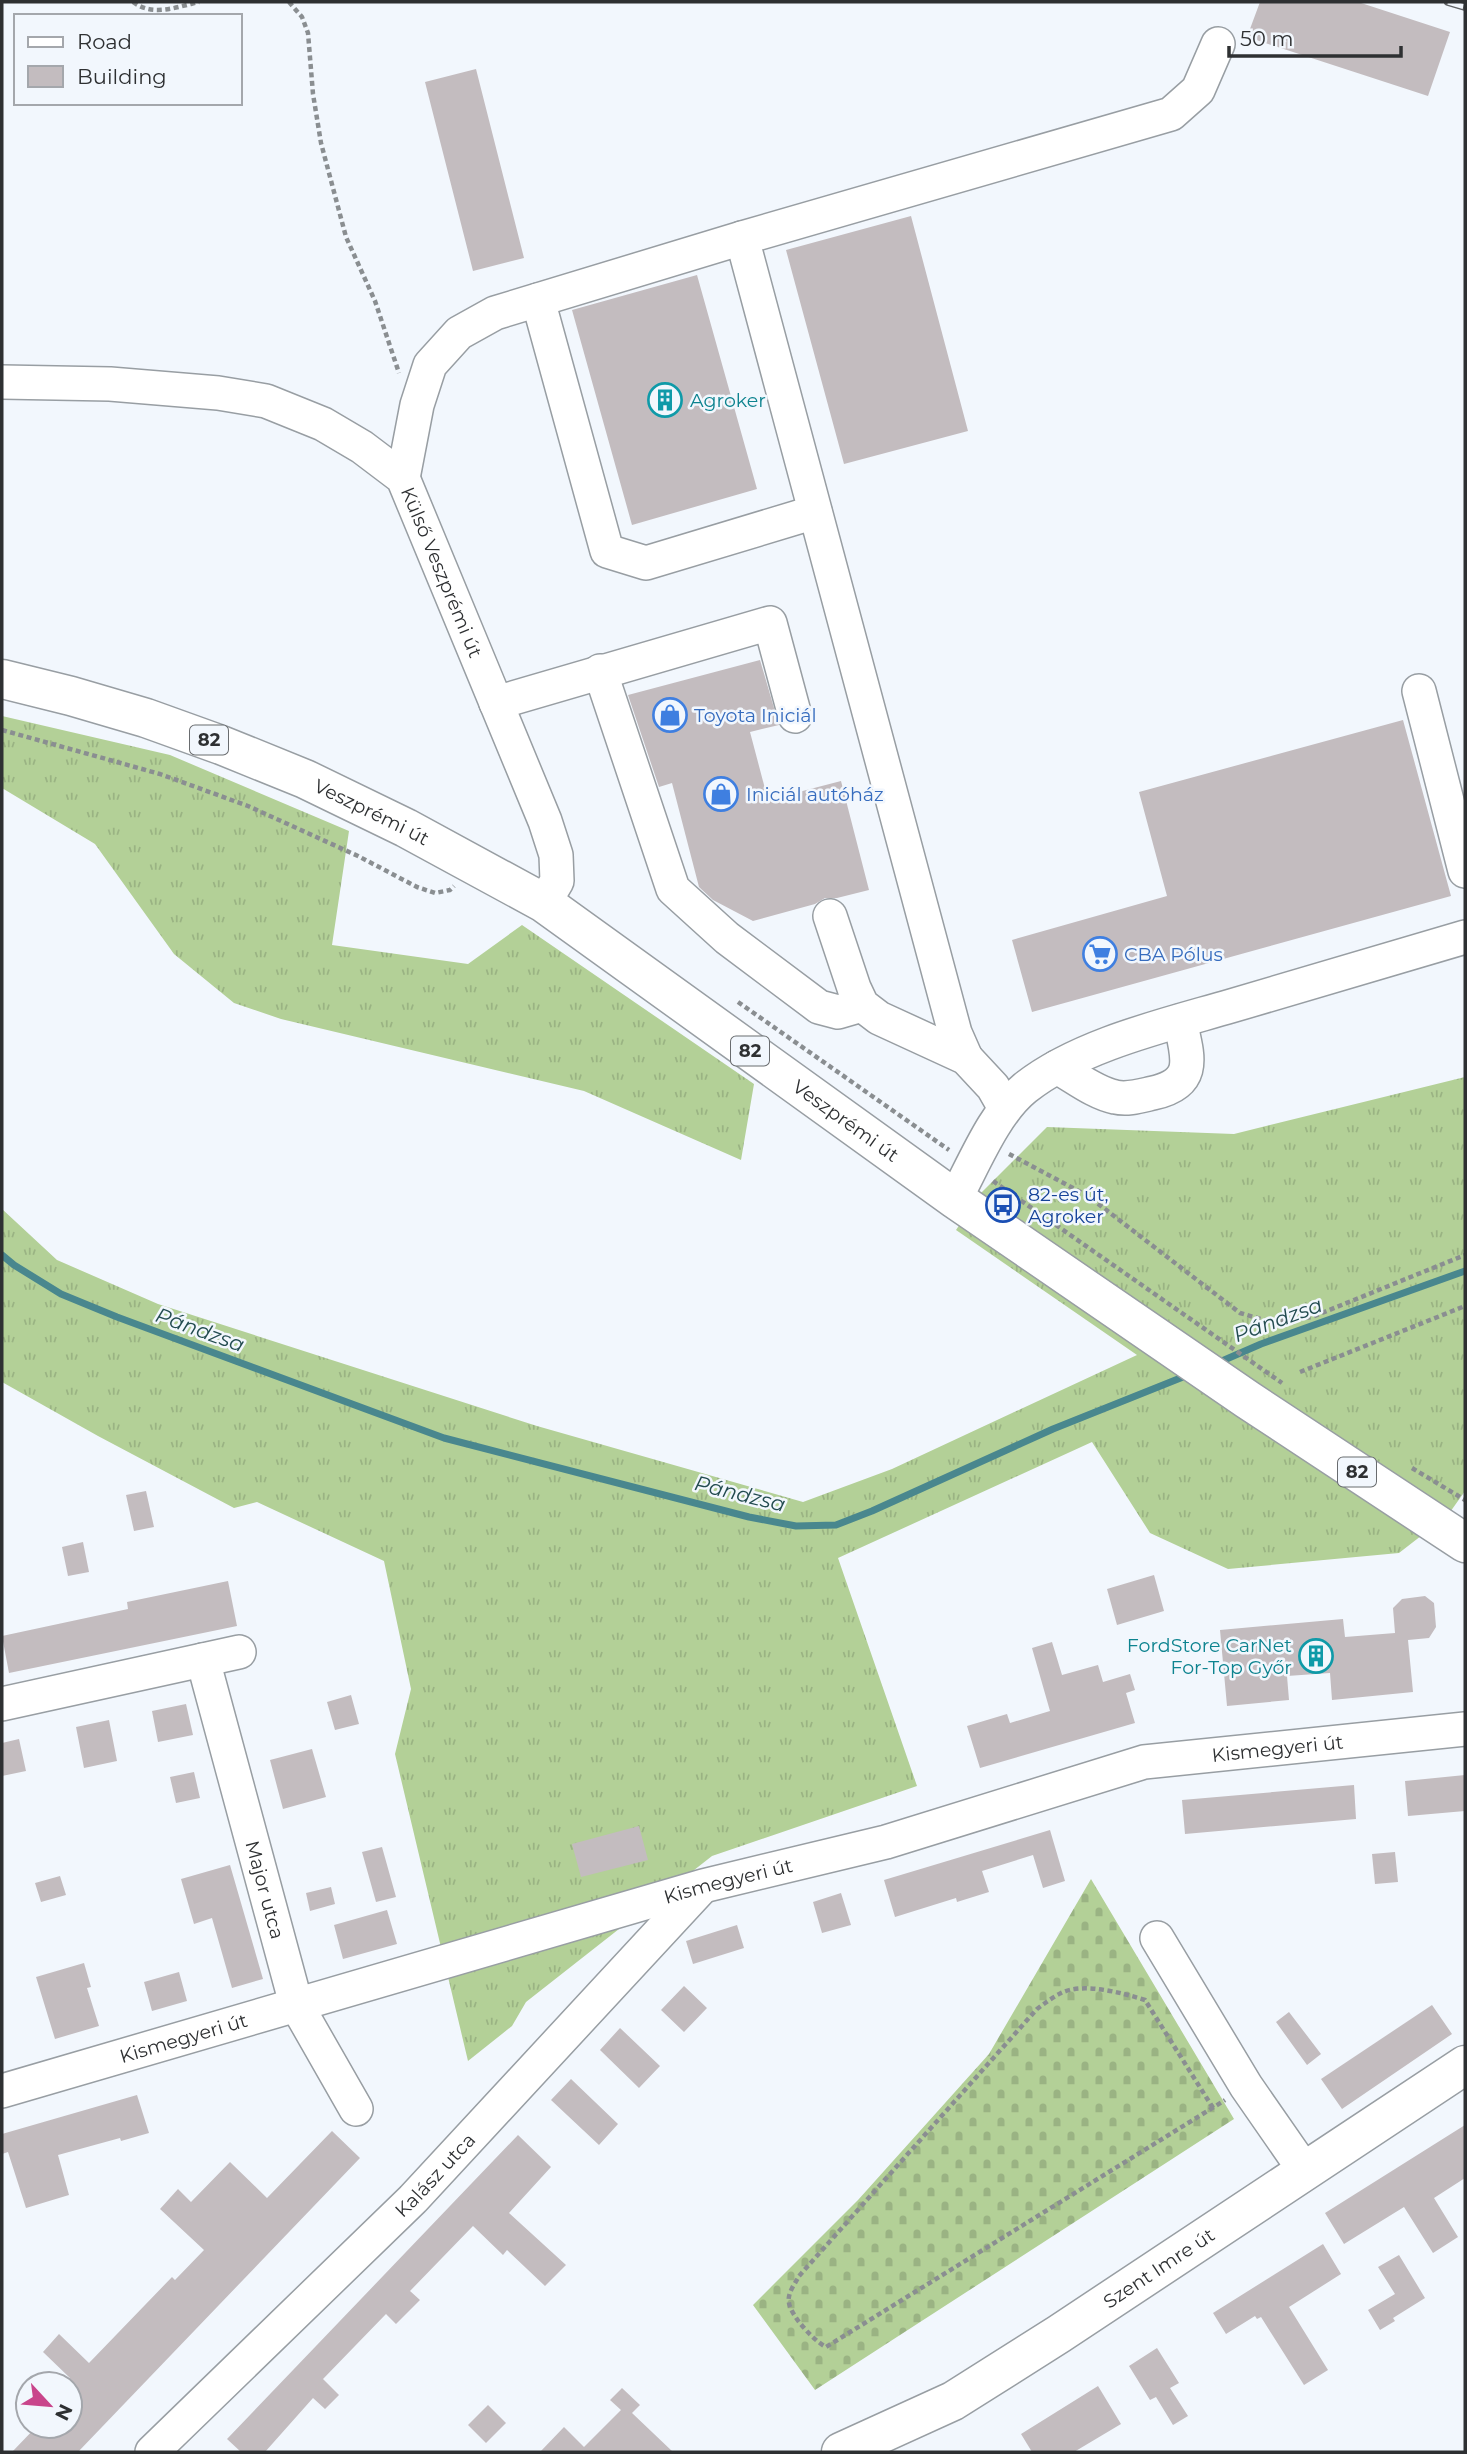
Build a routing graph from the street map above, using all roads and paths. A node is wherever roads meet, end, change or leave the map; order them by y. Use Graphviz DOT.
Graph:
graph roads {
  1 [pos="133,2"];
  2 [pos="199,2"];
  3 [pos="289,2"];
  4 [pos="1218,44"];
  5 [pos="741,238"];
  6 [pos="538,300"];
  7 [pos="2,382"];
  8 [pos="417,405"];
  9 [pos="403,478"];
  10 [pos="815,512"];
  11 [pos="600,671"];
  12 [pos="2,679"];
  13 [pos="1419,691"];
  14 [pos="496,703"];
  15 [pos="795,716"];
  16 [pos="2,730"];
  17 [pos="474,863"];
  18 [pos="1465,871"];
  19 [pos="544,903"];
  20 [pos="830,916"];
  21 [pos="1465,937"];
  22 [pos="728,995"];
  23 [pos="862,1005"];
  24 [pos="1180,1021"];
  25 [pos="941,1030"];
  26 [pos="1057,1067"];
  27 [pos="1005,1108"];
  28 [pos="971,1169"];
  29 [pos="1465,1255"];
  30 [pos="1465,1306"];
  31 [pos="1199,1346"];
  32 [pos="1300,1372"];
  33 [pos="1263,1390"];
  34 [pos="1465,1543"];
  35 [pos="239,1652"];
  36 [pos="203,1660"];
  37 [pos="2,1704"];
  38 [pos="1465,1730"];
  39 [pos="703,1886"];
  40 [pos="1157,1938"];
  41 [pos="296,2004"];
  42 [pos="1465,2065"];
  43 [pos="1246,2086"];
  44 [pos="2,2091"];
  45 [pos="1213,2108"];
  46 [pos="356,2109"];
  47 [pos="1305,2172"];
  48 [pos="152,2452"];
  49 [pos="841,2452"];
  1 -- 2 [label="path"];
  3 -- 8 [label="path"];
  4 -- 5 [label="street"];
  5 -- 6 [label="street"];
  5 -- 10 [label="street"];
  6 -- 8 [label="street"];
  6 -- 10 [label="street"];
  7 -- 9 [label="street, Külső Veszprémi út"];
  8 -- 9 [label="street"];
  9 -- 14 [label="street, Külső Veszprémi út"];
  10 -- 25 [label="street"];
  11 -- 14 [label="street"];
  11 -- 15 [label="street"];
  11 -- 23 [label="street"];
  12 -- 17 [label="main road, Veszprémi út / 82"];
  13 -- 18 [label="street"];
  14 -- 19 [label="street, Külső Veszprémi út"];
  16 -- 17 [label="path"];
  17 -- 19 [label="main road, Veszprémi út / 82"];
  19 -- 28 [label="main road, Veszprémi út / 82"];
  20 -- 23 [label="street"];
  21 -- 24 [label="street"];
  22 -- 28 [label="path"];
  23 -- 25 [label="street"];
  24 -- 26 [label="street"];
  24 -- 26 [label="street"];
  25 -- 27 [label="street"];
  26 -- 27 [label="street"];
  27 -- 28 [label="street"];
  28 -- 29 [label="path"];
  28 -- 31 [label="main road, Veszprémi út / 82"];
  28 -- 31 [label="path"];
  30 -- 32 [label="path"];
  31 -- 33 [label="main road, Veszprémi út / 82"];
  31 -- 33 [label="path"];
  33 -- 34 [label="main road, Veszprémi út / 82"];
  35 -- 36 [label="street"];
  36 -- 37 [label="street"];
  36 -- 41 [label="street, Major utca"];
  38 -- 39 [label="street, Kismegyeri út"];
  39 -- 41 [label="street, Kismegyeri út"];
  39 -- 48 [label="street, Kalász utca"];
  40 -- 43 [label="street"];
  41 -- 44 [label="street, Kismegyeri út"];
  41 -- 46 [label="street, Major utca"];
  42 -- 47 [label="main road, Szent Imre út"];
  43 -- 45 [label="path"];
  43 -- 47 [label="street"];
  45 -- 45 [label="path"];
  47 -- 49 [label="main road, Szent Imre út"];
}
